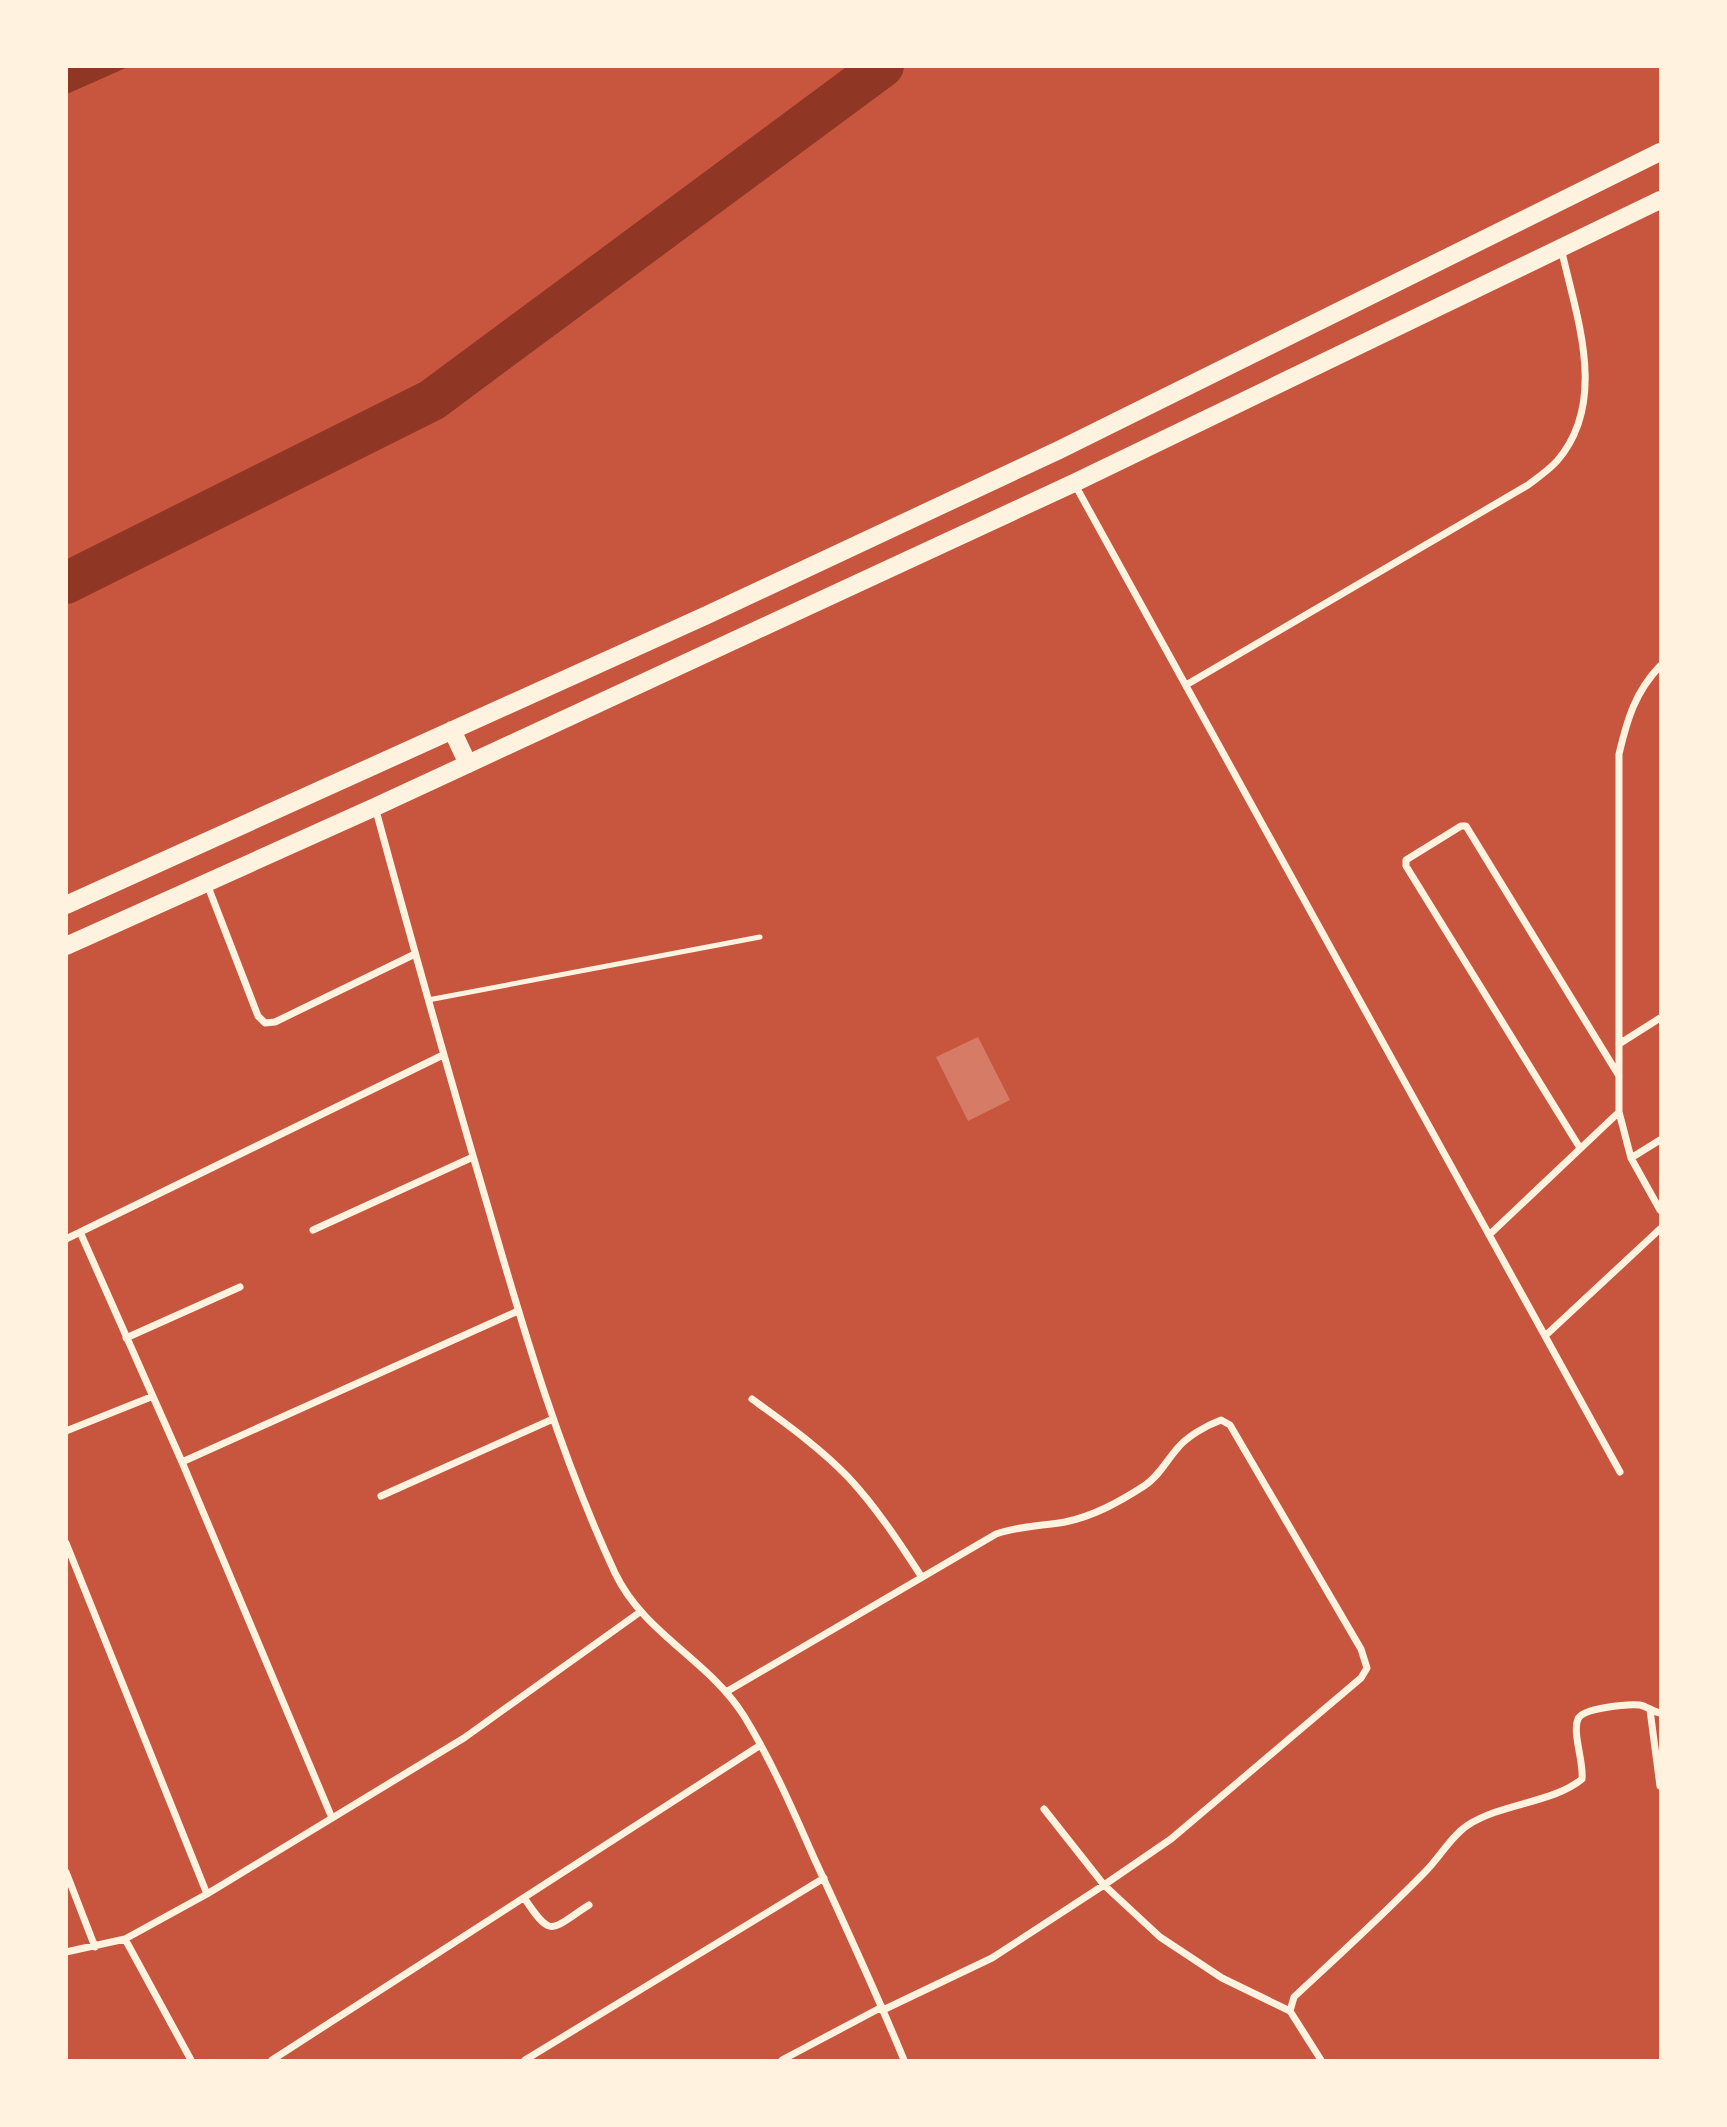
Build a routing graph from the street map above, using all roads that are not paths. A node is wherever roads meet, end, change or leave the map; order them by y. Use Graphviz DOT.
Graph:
graph roads {
  1 [pos="1661,152"];
  2 [pos="1661,200"];
  3 [pos="1561,248"];
  4 [pos="1074,483"];
  5 [pos="1661,666"];
  6 [pos="1186,685"];
  7 [pos="452,730"];
  8 [pos="468,764"];
  9 [pos="375,807"];
  10 [pos="206,883"];
  11 [pos="66,905"];
  12 [pos="760,937"];
  13 [pos="66,946"];
  14 [pos="415,954"];
  15 [pos="428,1000"];
  16 [pos="1661,1018"];
  17 [pos="1619,1044"];
  18 [pos="443,1055"];
  19 [pos="1619,1076"];
  20 [pos="1619,1112"];
  21 [pos="1661,1140"];
  22 [pos="1580,1148"];
  23 [pos="473,1157"];
  24 [pos="1631,1158"];
  25 [pos="1657,1196"];
  26 [pos="1661,1210"];
  27 [pos="1661,1229"];
  28 [pos="313,1230"];
  29 [pos="80,1232"];
  30 [pos="1489,1235"];
  31 [pos="66,1239"];
  32 [pos="240,1287"];
  33 [pos="518,1311"];
  34 [pos="1545,1336"];
  35 [pos="126,1338"];
  36 [pos="152,1397"];
  37 [pos="752,1399"];
  38 [pos="553,1419"];
  39 [pos="66,1431"];
  40 [pos="182,1462"];
  41 [pos="1620,1472"];
  42 [pos="381,1496"];
  43 [pos="66,1543"];
  44 [pos="921,1576"];
  45 [pos="640,1612"];
  46 [pos="726,1692"];
  47 [pos="1650,1710"];
  48 [pos="1661,1713"];
  49 [pos="759,1746"];
  50 [pos="1661,1786"];
  51 [pos="1044,1809"];
  52 [pos="332,1818"];
  53 [pos="66,1872"];
  54 [pos="824,1878"];
  55 [pos="1104,1885"];
  56 [pos="207,1894"];
  57 [pos="525,1899"];
  58 [pos="589,1905"];
  59 [pos="125,1939"];
  60 [pos="95,1947"];
  61 [pos="66,1952"];
  62 [pos="883,2008"];
  63 [pos="1290,2011"];
  64 [pos="191,2060"];
  65 [pos="272,2060"];
  66 [pos="525,2060"];
  67 [pos="782,2060"];
  68 [pos="904,2060"];
  69 [pos="1321,2060"];
  1 -- 7 [label="main road"];
  2 -- 3 [label="main road"];
  3 -- 4 [label="main road"];
  3 -- 6 [label="street"];
  4 -- 6 [label="street"];
  4 -- 8 [label="main road"];
  5 -- 17 [label="street"];
  6 -- 30 [label="street"];
  7 -- 8 [label="main road"];
  7 -- 11 [label="main road"];
  8 -- 9 [label="main road"];
  9 -- 10 [label="main road"];
  9 -- 14 [label="street"];
  10 -- 13 [label="main road"];
  10 -- 14 [label="street"];
  12 -- 15 [label="lane"];
  14 -- 15 [label="street"];
  15 -- 18 [label="street"];
  16 -- 17 [label="street"];
  17 -- 19 [label="street"];
  18 -- 23 [label="street"];
  18 -- 29 [label="street"];
  19 -- 20 [label="street"];
  19 -- 22 [label="street"];
  20 -- 22 [label="street"];
  20 -- 24 [label="street"];
  21 -- 24 [label="street"];
  22 -- 30 [label="street"];
  23 -- 28 [label="street"];
  23 -- 33 [label="street"];
  24 -- 25 [label="street"];
  25 -- 26 [label="street"];
  27 -- 34 [label="street"];
  29 -- 31 [label="street"];
  29 -- 35 [label="street"];
  30 -- 34 [label="street"];
  32 -- 35 [label="street"];
  33 -- 38 [label="street"];
  33 -- 40 [label="street"];
  34 -- 41 [label="street"];
  35 -- 36 [label="street"];
  36 -- 39 [label="street"];
  36 -- 40 [label="street"];
  37 -- 44 [label="street"];
  38 -- 42 [label="street"];
  38 -- 45 [label="street"];
  40 -- 52 [label="street"];
  43 -- 56 [label="street"];
  44 -- 46 [label="street"];
  44 -- 55 [label="street"];
  45 -- 46 [label="street"];
  45 -- 52 [label="street"];
  46 -- 49 [label="street"];
  47 -- 48 [label="street"];
  47 -- 50 [label="street"];
  47 -- 63 [label="street"];
  49 -- 54 [label="street"];
  49 -- 57 [label="street"];
  51 -- 55 [label="street"];
  52 -- 56 [label="street"];
  53 -- 60 [label="street"];
  54 -- 62 [label="street"];
  54 -- 66 [label="street"];
  55 -- 62 [label="street"];
  55 -- 63 [label="street"];
  56 -- 59 [label="street"];
  57 -- 58 [label="street"];
  57 -- 65 [label="street"];
  59 -- 60 [label="street"];
  59 -- 64 [label="street"];
  60 -- 61 [label="street"];
  62 -- 67 [label="street"];
  62 -- 68 [label="street"];
  63 -- 69 [label="street"];
}
